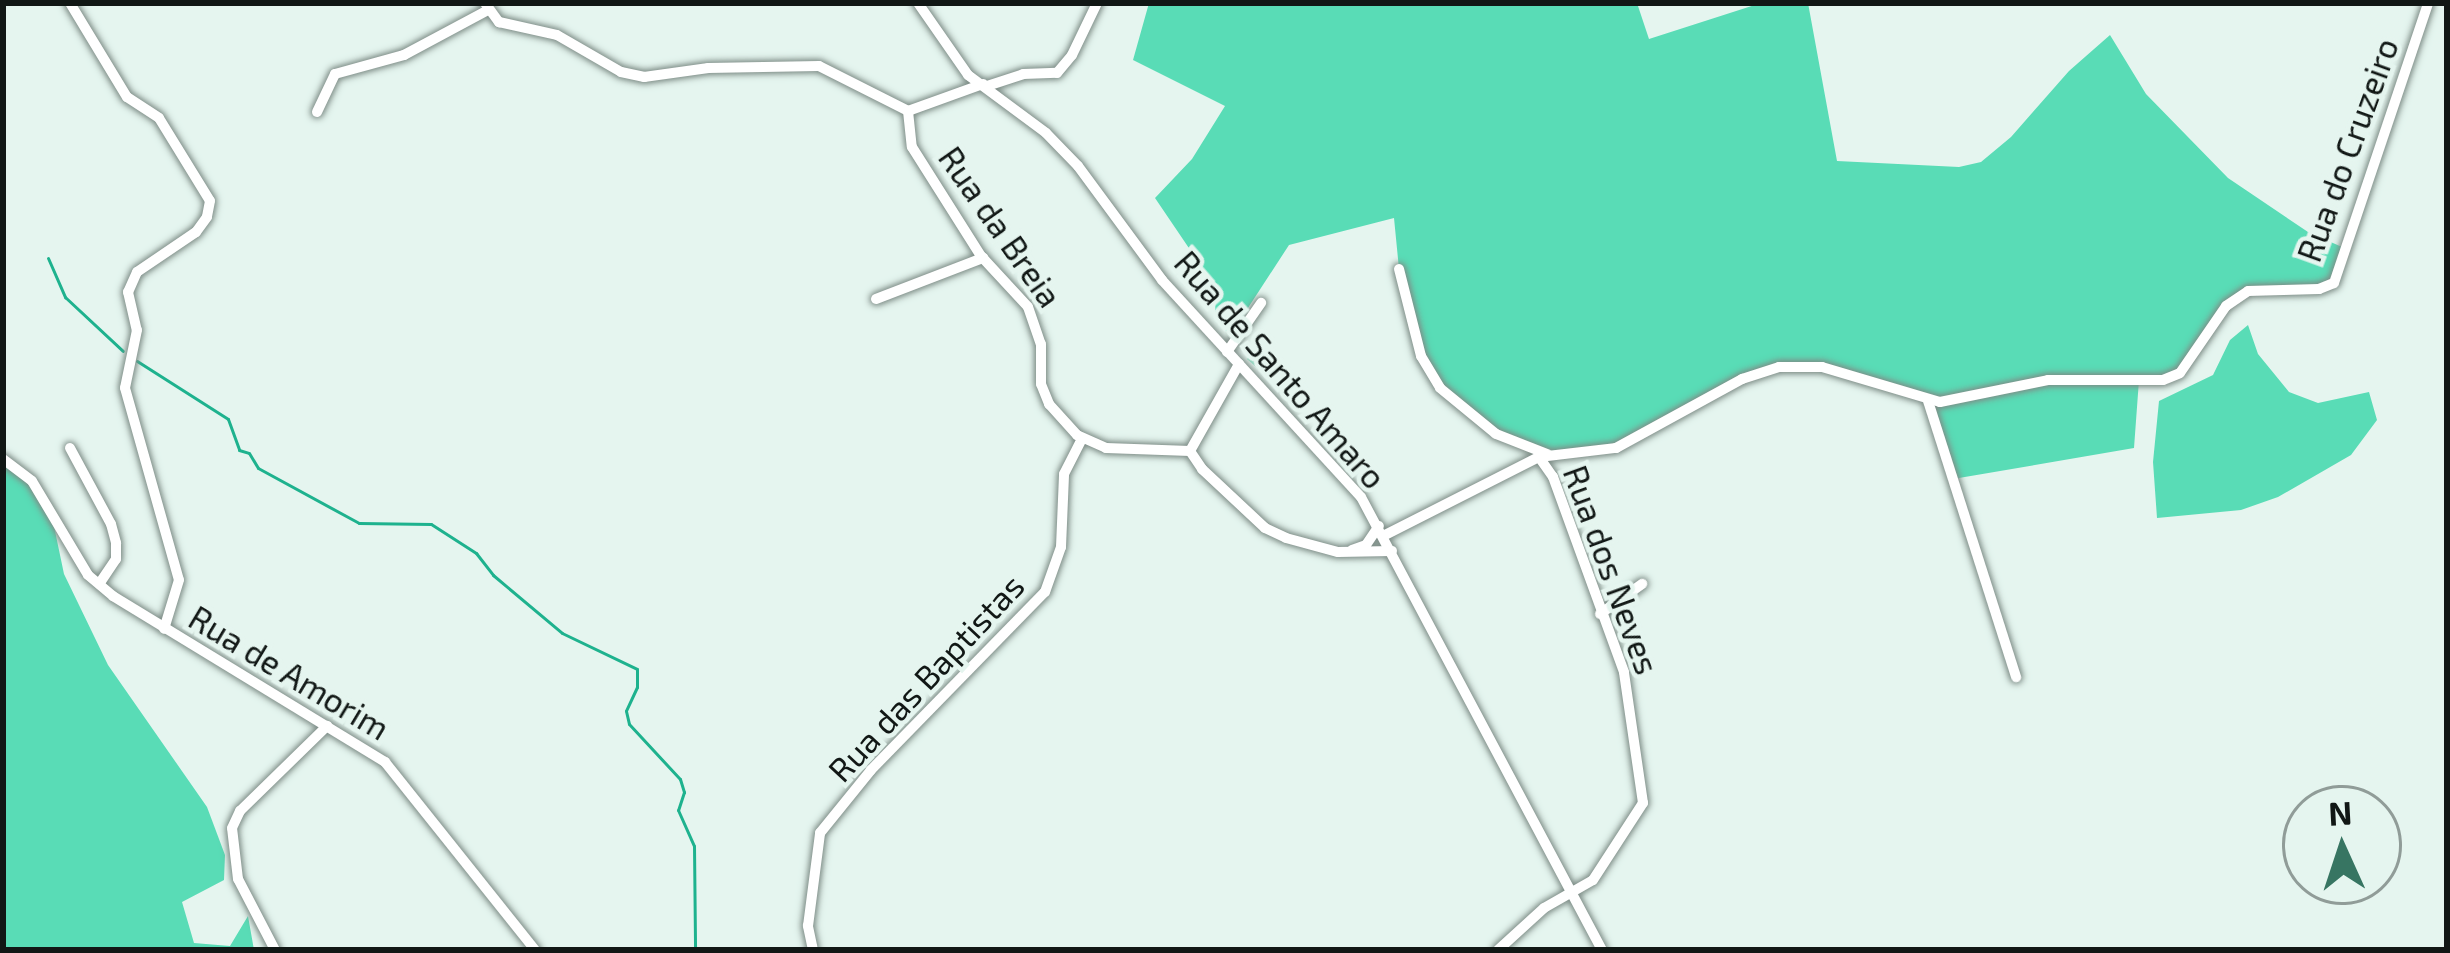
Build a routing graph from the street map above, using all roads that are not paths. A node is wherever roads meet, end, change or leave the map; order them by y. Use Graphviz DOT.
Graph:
graph roads {
  1 [pos="70,3"];
  2 [pos="918,3"];
  3 [pos="1097,3"];
  4 [pos="2430,5"];
  5 [pos="486,7"];
  6 [pos="985,85"];
  7 [pos="908,111"];
  8 [pos="317,112"];
  9 [pos="983,258"];
  10 [pos="1399,268"];
  11 [pos="876,299"];
  12 [pos="1261,303"];
  13 [pos="1228,352"];
  14 [pos="1239,364"];
  15 [pos="1928,401"];
  16 [pos="1082,439"];
  17 [pos="70,448"];
  18 [pos="1190,451"];
  19 [pos="1543,456"];
  20 [pos="3,460"];
  21 [pos="1382,531"];
  22 [pos="1392,551"];
  23 [pos="1343,552"];
  24 [pos="99,584"];
  25 [pos="1642,584"];
  26 [pos="1600,614"];
  27 [pos="164,629"];
  28 [pos="2016,677"];
  29 [pos="327,726"];
  30 [pos="1574,893"];
  31 [pos="274,950"];
  32 [pos="535,950"];
  33 [pos="813,950"];
  34 [pos="1498,950"];
  35 [pos="1602,950"];
  1 -- 27 [label="street"];
  2 -- 6 [label="street, Rua de Santo Amaro"];
  3 -- 6 [label="street"];
  4 -- 15 [label="street, Rua do Cruzeiro"];
  5 -- 7 [label="street"];
  5 -- 8 [label="street"];
  6 -- 7 [label="street"];
  6 -- 13 [label="street, Rua de Santo Amaro"];
  7 -- 9 [label="street, Rua da Breia"];
  9 -- 11 [label="street"];
  9 -- 16 [label="street, Rua da Breia"];
  10 -- 19 [label="street"];
  12 -- 13 [label="street"];
  13 -- 14 [label="street, Rua de Santo Amaro"];
  14 -- 18 [label="street"];
  14 -- 21 [label="street, Rua de Santo Amaro"];
  15 -- 19 [label="street, Rua do Cruzeiro"];
  15 -- 28 [label="street"];
  16 -- 18 [label="street"];
  16 -- 33 [label="street, Rua das Baptistas"];
  17 -- 24 [label="street"];
  18 -- 23 [label="street"];
  19 -- 21 [label="street, Rua do Cruzeiro"];
  19 -- 26 [label="street, Rua dos Neves"];
  20 -- 24 [label="street, Rua de Amorim"];
  21 -- 22 [label="street, Rua de Santo Amaro"];
  21 -- 23 [label="street, Rua do Cruzeiro"];
  22 -- 23 [label="street"];
  22 -- 30 [label="street, Rua de Santo Amaro"];
  24 -- 27 [label="street, Rua de Amorim"];
  25 -- 26 [label="street"];
  26 -- 30 [label="street, Rua dos Neves"];
  27 -- 29 [label="street, Rua de Amorim"];
  29 -- 31 [label="street"];
  29 -- 32 [label="street, Rua de Amorim"];
  30 -- 34 [label="street, Rua dos Neves"];
  30 -- 35 [label="street, Rua de Santo Amaro"];
}
